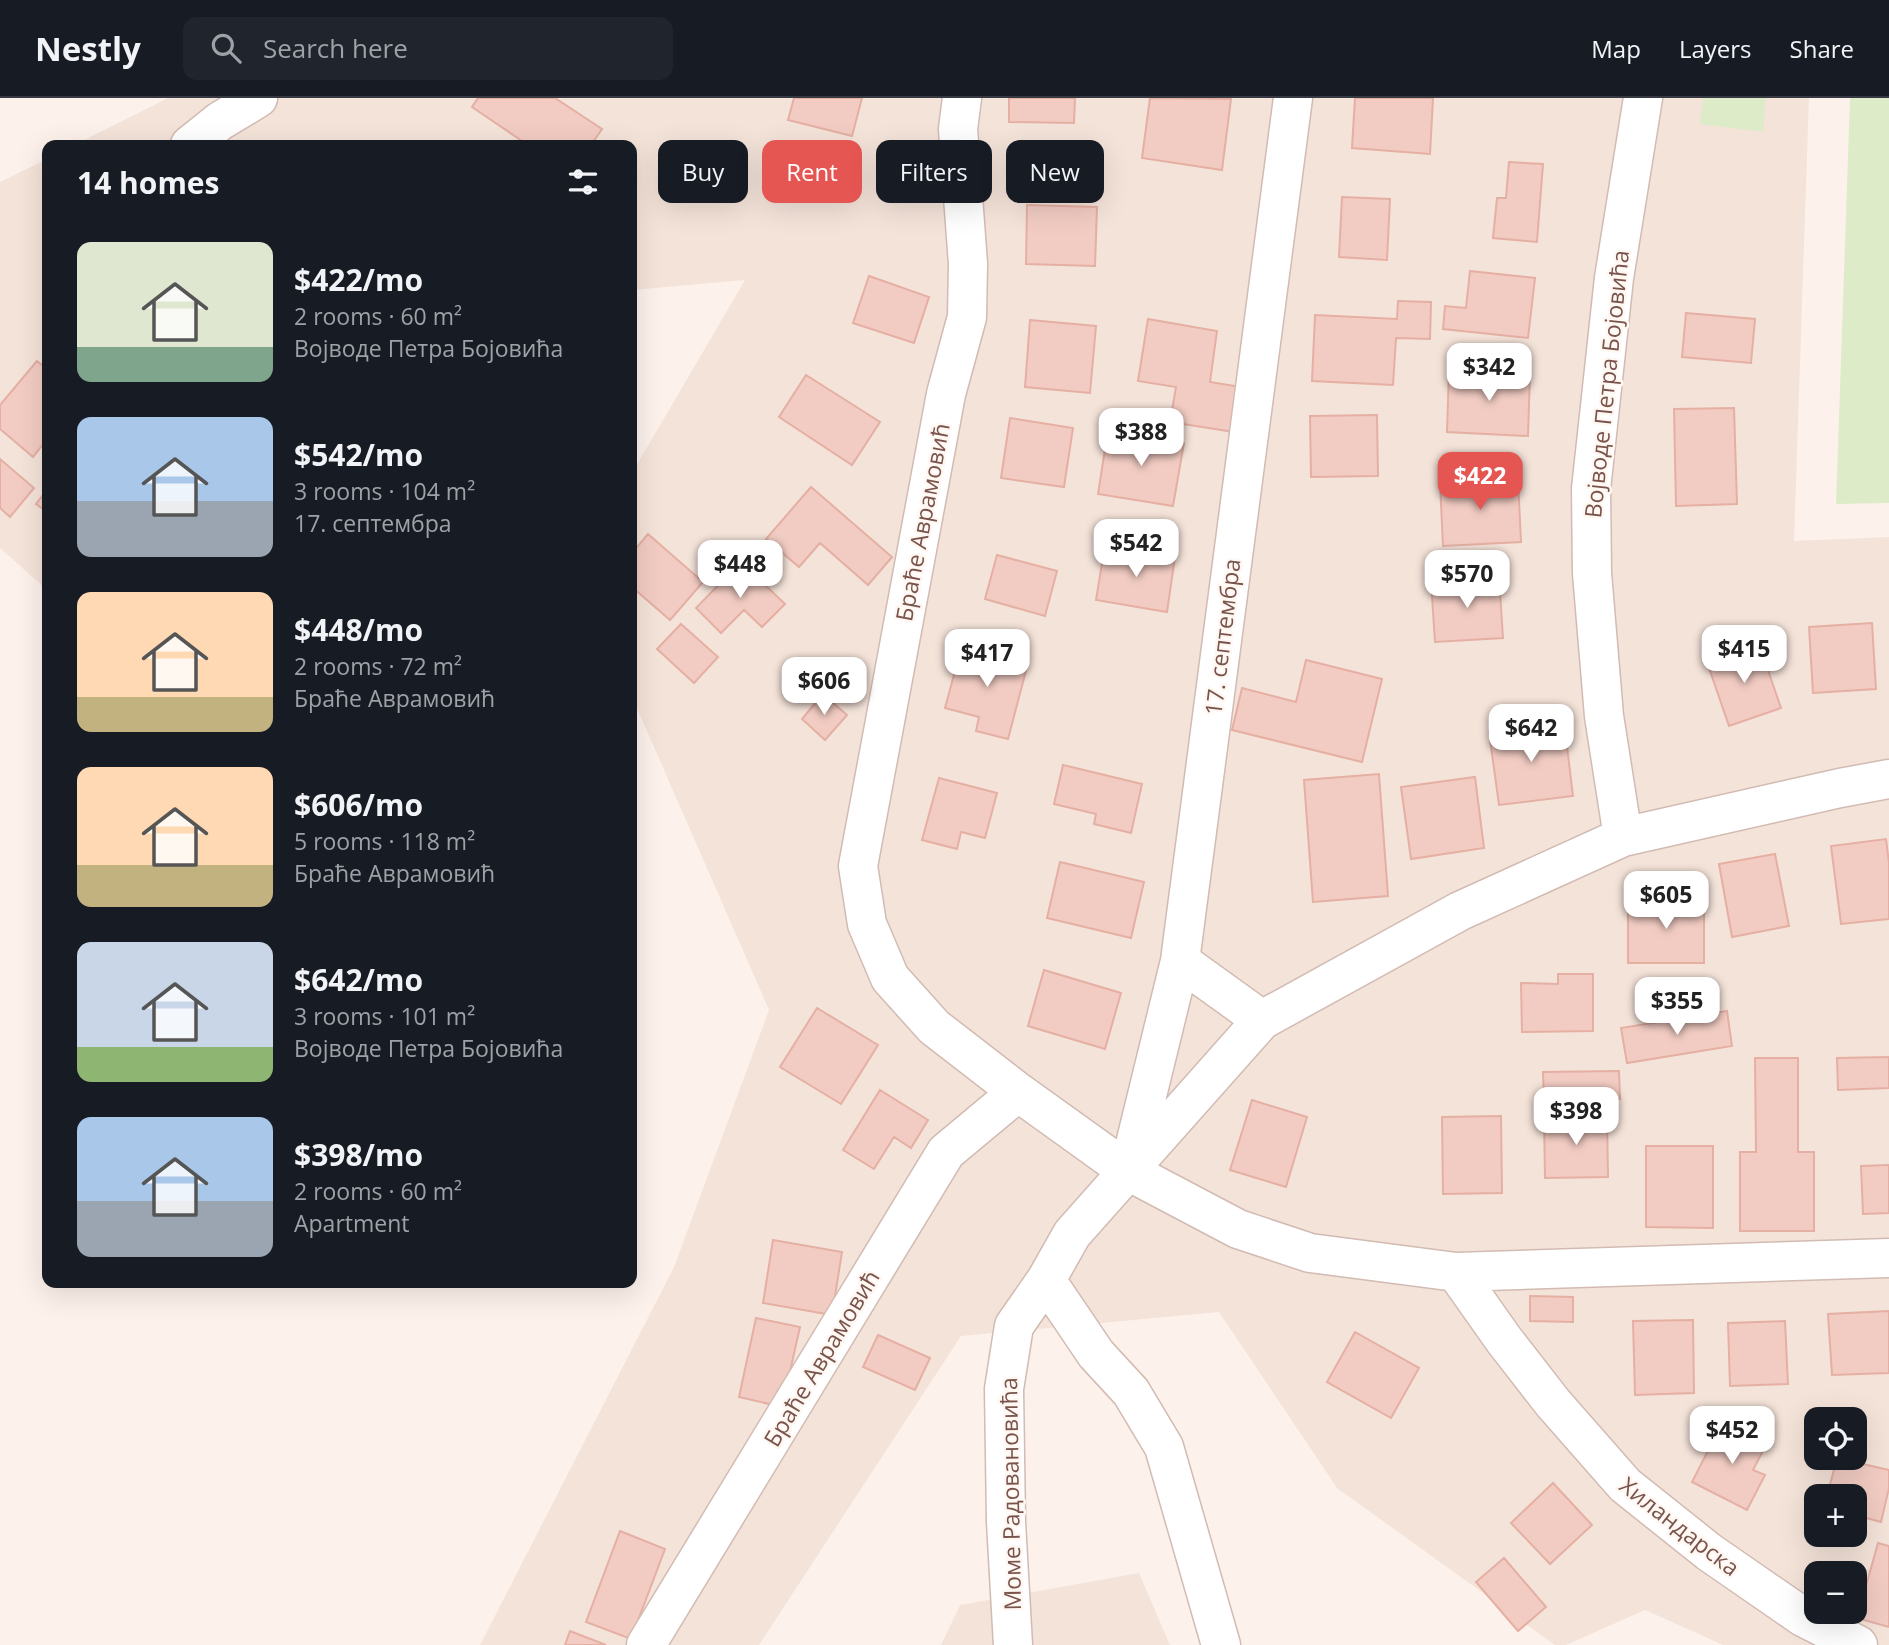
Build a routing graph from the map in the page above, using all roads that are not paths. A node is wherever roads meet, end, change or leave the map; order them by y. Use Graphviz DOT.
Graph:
graph roads {
  1 [pos="258,98"];
  2 [pos="962,98"];
  3 [pos="1293,98"];
  4 [pos="1643,98"];
  5 [pos="196,140"];
  6 [pos="1889,779"];
  7 [pos="1623,837"];
  8 [pos="1180,961"];
  9 [pos="1262,1020"];
  10 [pos="1018,1092"];
  11 [pos="1128,1171"];
  12 [pos="1889,1258"];
  13 [pos="1457,1272"];
  14 [pos="1046,1280"];
  15 [pos="646,1645"];
  16 [pos="1013,1645"];
  17 [pos="1221,1645"];
  18 [pos="1858,1645"];
  1 -- 5 [label="street"];
  2 -- 10 [label="street, Браће Аврамовић"];
  3 -- 8 [label="street, 17. септембра"];
  4 -- 7 [label="street, Војводе Петра Бојовића"];
  6 -- 7 [label="street, Моме Радовановића"];
  7 -- 9 [label="street, Моме Радовановића"];
  8 -- 9 [label="street"];
  8 -- 11 [label="street, 17. септембра"];
  9 -- 11 [label="street, Моме Радовановића"];
  10 -- 11 [label="street, Браће Аврамовић"];
  10 -- 15 [label="street, Браће Аврамовић"];
  11 -- 13 [label="street, Браће Аврамовић"];
  11 -- 14 [label="street, Моме Радовановића"];
  12 -- 13 [label="street, Браће Аврамовић"];
  13 -- 18 [label="street, Хиландарска"];
  14 -- 16 [label="street, Моме Радовановића"];
  14 -- 17 [label="street"];
}
